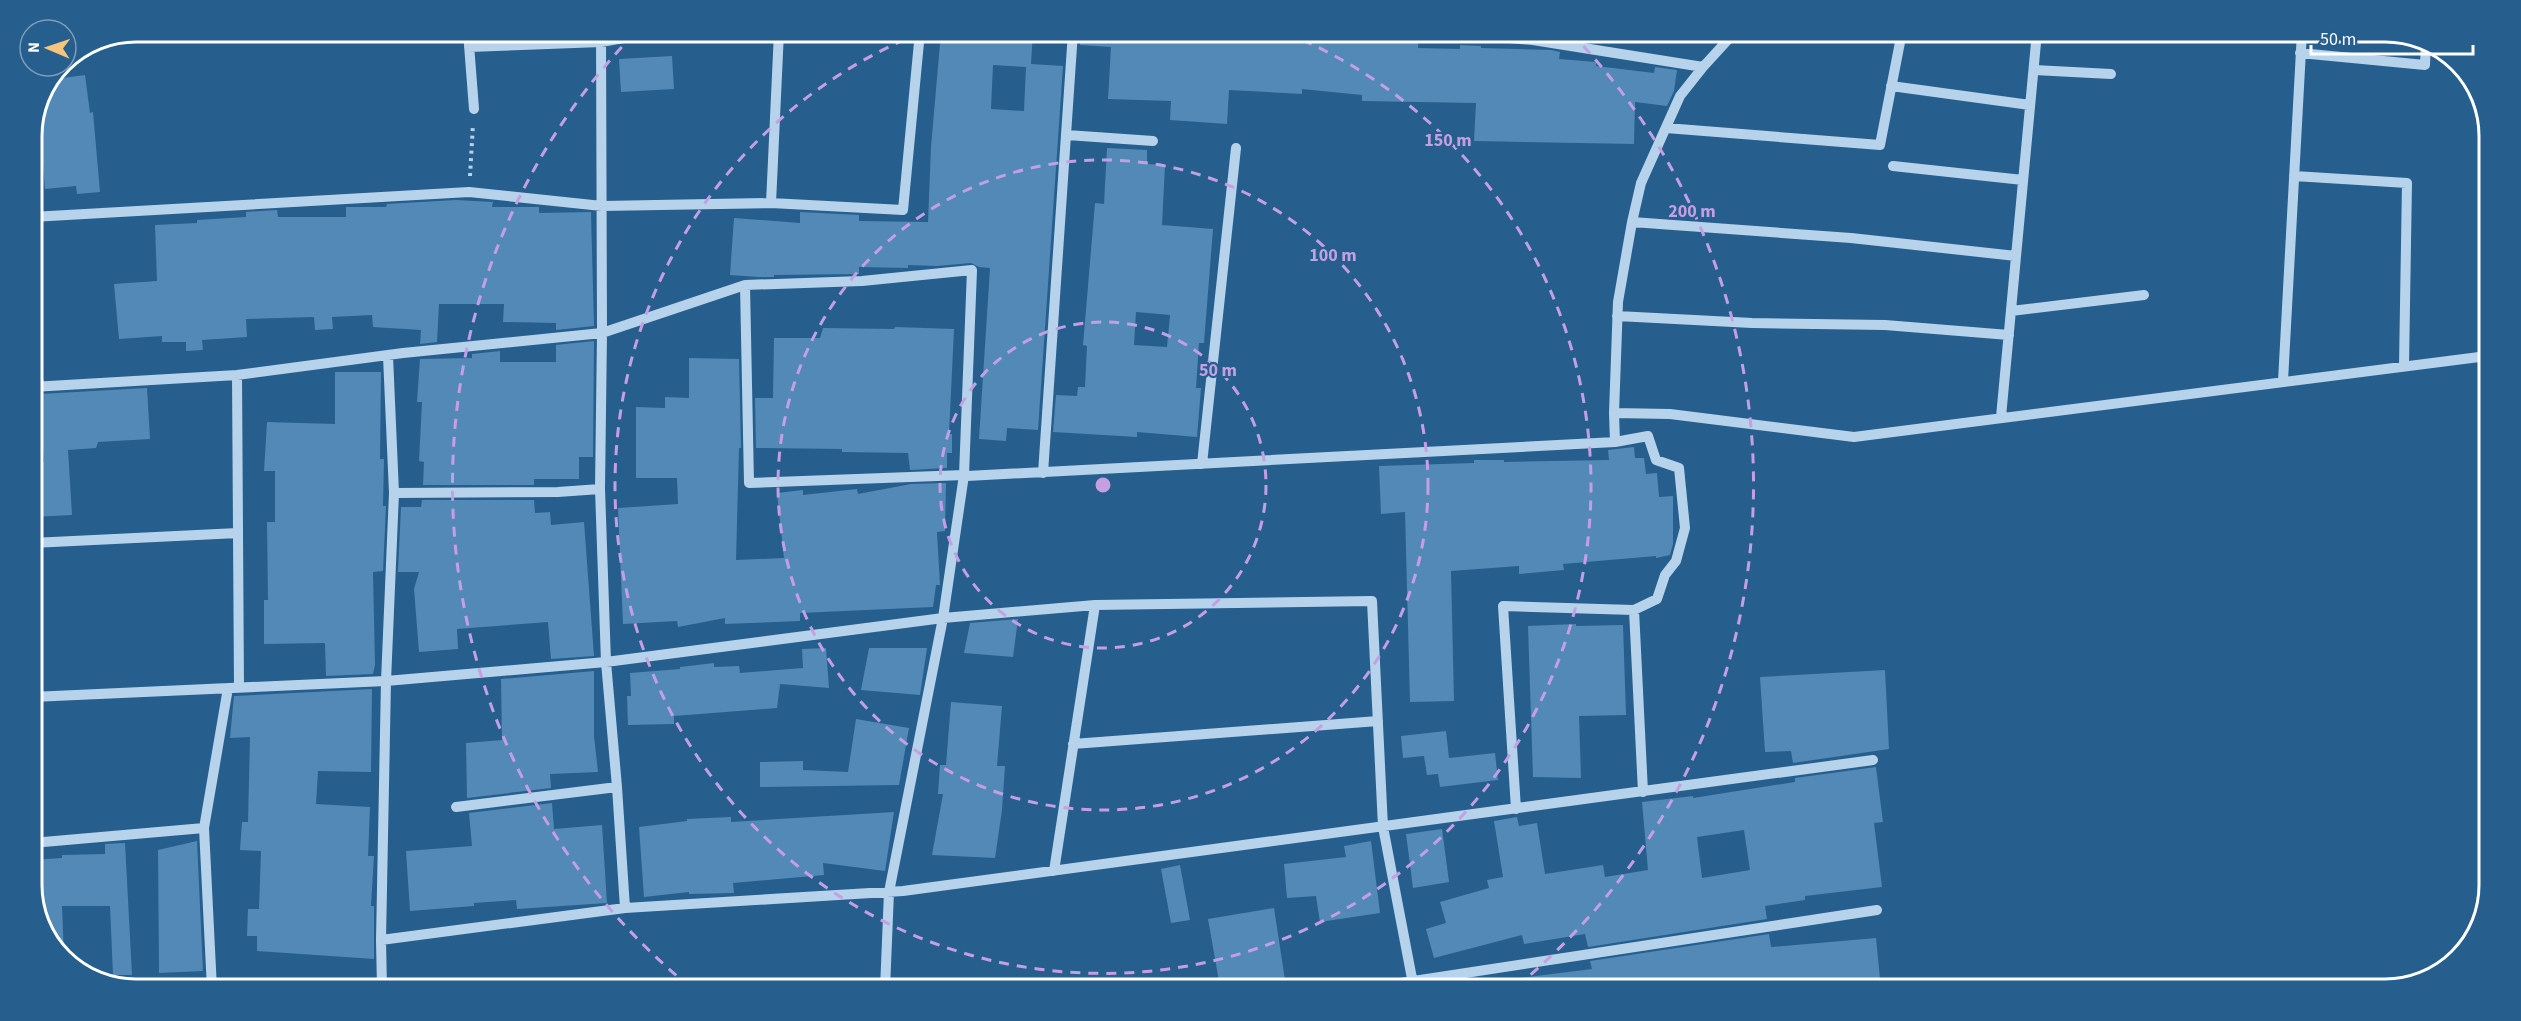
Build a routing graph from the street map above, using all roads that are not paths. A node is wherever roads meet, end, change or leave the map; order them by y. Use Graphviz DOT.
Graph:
graph roads {
  1 [pos="469,42"];
  2 [pos="535,42"];
  3 [pos="601,42"];
  4 [pos="779,42"];
  5 [pos="919,42"];
  6 [pos="1072,42"];
  7 [pos="1567,42"];
  8 [pos="1726,42"];
  9 [pos="1900,42"];
  10 [pos="2036,42"];
  11 [pos="2301,42"];
  12 [pos="469,47"];
  13 [pos="2426,51"];
  14 [pos="2300,53"];
  15 [pos="1703,67"];
  16 [pos="2034,70"];
  17 [pos="2111,74"];
  18 [pos="1891,86"];
  19 [pos="2030,105"];
  20 [pos="474,109"];
  21 [pos="1666,128"];
  22 [pos="1067,135"];
  23 [pos="1153,141"];
  24 [pos="1236,148"];
  25 [pos="1893,166"];
  26 [pos="2294,176"];
  27 [pos="2023,180"];
  28 [pos="771,203"];
  29 [pos="602,206"];
  30 [pos="42,216"];
  31 [pos="1632,222"];
  32 [pos="2016,256"];
  33 [pos="745,285"];
  34 [pos="2144,295"];
  35 [pos="2011,311"];
  36 [pos="1617,316"];
  37 [pos="602,333"];
  38 [pos="2009,335"];
  39 [pos="388,356"];
  40 [pos="2479,357"];
  41 [pos="2404,366"];
  42 [pos="237,375"];
  43 [pos="2283,381"];
  44 [pos="42,386"];
  45 [pos="1614,413"];
  46 [pos="2001,417"];
  47 [pos="1615,441"];
  48 [pos="1202,464"];
  49 [pos="1043,473"];
  50 [pos="964,475"];
  51 [pos="600,489"];
  52 [pos="394,493"];
  53 [pos="238,533"];
  54 [pos="42,543"];
  55 [pos="1095,605"];
  56 [pos="1634,610"];
  57 [pos="944,618"];
  58 [pos="606,662"];
  59 [pos="386,681"];
  60 [pos="233,688"];
  61 [pos="42,697"];
  62 [pos="1378,721"];
  63 [pos="1073,744"];
  64 [pos="1873,760"];
  65 [pos="617,787"];
  66 [pos="1643,792"];
  67 [pos="456,807"];
  68 [pos="1516,809"];
  69 [pos="1383,826"];
  70 [pos="204,828"];
  71 [pos="42,842"];
  72 [pos="1054,871"];
  73 [pos="889,892"];
  74 [pos="625,908"];
  75 [pos="1877,910"];
  76 [pos="381,940"];
  77 [pos="211,979"];
  78 [pos="382,979"];
  79 [pos="885,979"];
  80 [pos="1412,979"];
  81 [pos="1456,979"];
  1 -- 12 [label="street"];
  2 -- 12 [label="street"];
  3 -- 29 [label="street"];
  4 -- 28 [label="street"];
  5 -- 28 [label="street"];
  6 -- 22 [label="street"];
  7 -- 15 [label="street"];
  8 -- 15 [label="street"];
  9 -- 18 [label="street"];
  10 -- 16 [label="street"];
  11 -- 14 [label="street"];
  12 -- 20 [label="street"];
  13 -- 14 [label="street"];
  14 -- 26 [label="street"];
  15 -- 21 [label="street"];
  16 -- 17 [label="street"];
  16 -- 19 [label="street"];
  18 -- 19 [label="street"];
  18 -- 21 [label="street"];
  19 -- 27 [label="street"];
  21 -- 31 [label="street"];
  22 -- 23 [label="street"];
  22 -- 49 [label="street"];
  24 -- 48 [label="street"];
  25 -- 27 [label="street"];
  26 -- 41 [label="street"];
  26 -- 43 [label="street"];
  27 -- 32 [label="street"];
  28 -- 29 [label="street"];
  29 -- 30 [label="street"];
  29 -- 37 [label="street"];
  31 -- 32 [label="street"];
  31 -- 36 [label="street"];
  32 -- 35 [label="street"];
  33 -- 37 [label="street"];
  33 -- 50 [label="street"];
  33 -- 50 [label="street"];
  34 -- 35 [label="street"];
  35 -- 38 [label="street"];
  36 -- 38 [label="street"];
  36 -- 45 [label="street"];
  37 -- 39 [label="street"];
  37 -- 51 [label="street"];
  38 -- 46 [label="street"];
  39 -- 42 [label="street"];
  39 -- 52 [label="street"];
  40 -- 41 [label="street"];
  41 -- 43 [label="street"];
  42 -- 44 [label="street"];
  42 -- 53 [label="street"];
  43 -- 46 [label="street"];
  45 -- 46 [label="street"];
  45 -- 47 [label="street"];
  47 -- 48 [label="street"];
  47 -- 56 [label="street"];
  48 -- 49 [label="street"];
  49 -- 50 [label="street"];
  50 -- 57 [label="street"];
  51 -- 52 [label="street"];
  51 -- 58 [label="street"];
  52 -- 59 [label="street"];
  53 -- 54 [label="street"];
  53 -- 60 [label="street"];
  55 -- 57 [label="street"];
  55 -- 62 [label="street"];
  55 -- 63 [label="street"];
  56 -- 66 [label="street"];
  56 -- 68 [label="street"];
  57 -- 58 [label="street"];
  57 -- 73 [label="street"];
  58 -- 59 [label="street"];
  58 -- 65 [label="street"];
  59 -- 60 [label="street"];
  59 -- 76 [label="street"];
  60 -- 61 [label="street"];
  60 -- 70 [label="street"];
  62 -- 63 [label="street"];
  62 -- 69 [label="street"];
  63 -- 72 [label="street"];
  64 -- 66 [label="street"];
  65 -- 67 [label="street"];
  65 -- 74 [label="street"];
  66 -- 68 [label="street"];
  68 -- 69 [label="street"];
  69 -- 72 [label="street"];
  69 -- 80 [label="street"];
  70 -- 71 [label="street"];
  70 -- 77 [label="street"];
  72 -- 73 [label="street"];
  73 -- 74 [label="street"];
  73 -- 79 [label="street"];
  74 -- 76 [label="street"];
  75 -- 81 [label="street"];
  76 -- 78 [label="street"];
}
